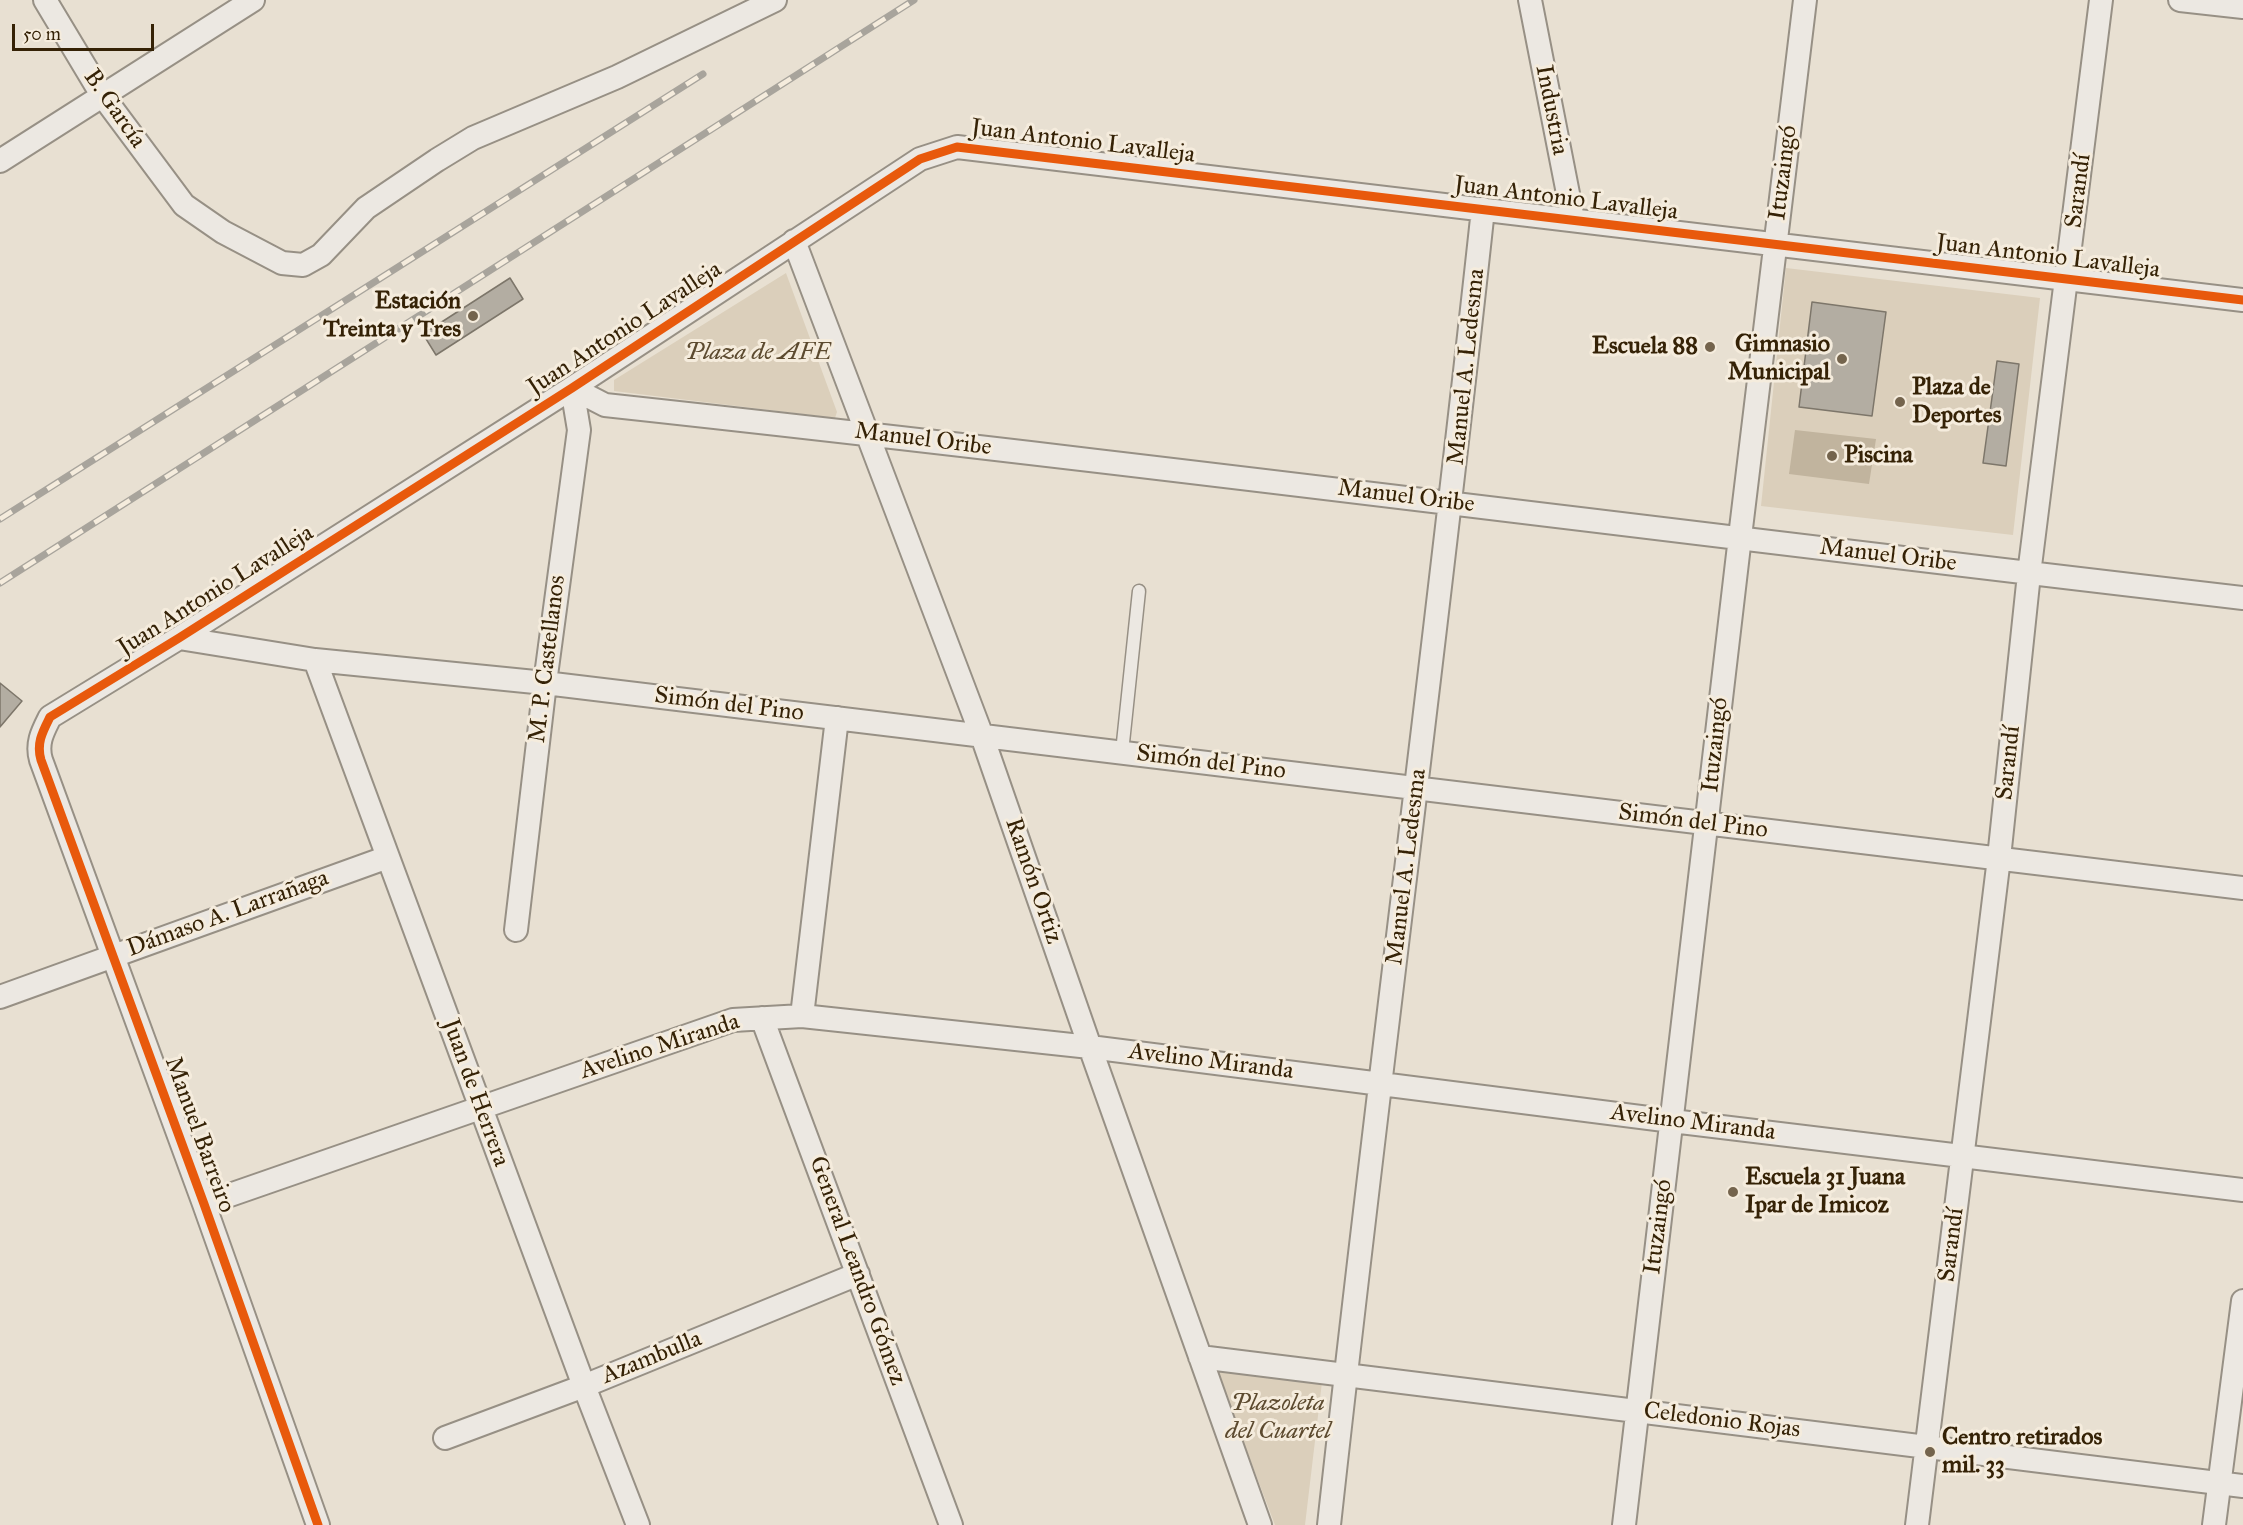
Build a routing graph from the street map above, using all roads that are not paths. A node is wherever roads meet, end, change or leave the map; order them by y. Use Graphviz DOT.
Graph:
graph roads {
  1 [pos="45,0"];
  2 [pos="253,0"];
  3 [pos="775,0"];
  4 [pos="1530,0"];
  5 [pos="1805,0"];
  6 [pos="2102,0"];
  7 [pos="2180,0"];
  8 [pos="2243,7"];
  9 [pos="102,95"];
  10 [pos="0,160"];
  11 [pos="1484,209"];
  12 [pos="1572,219"];
  13 [pos="794,241"];
  14 [pos="1775,243"];
  15 [pos="2068,278"];
  16 [pos="2243,300"];
  17 [pos="572,388"];
  18 [pos="867,433"];
  19 [pos="1452,502"];
  20 [pos="1738,538"];
  21 [pos="2030,573"];
  22 [pos="1139,591"];
  23 [pos="2243,598"];
  24 [pos="179,638"];
  25 [pos="315,660"];
  26 [pos="545,682"];
  27 [pos="837,718"];
  28 [pos="982,736"];
  29 [pos="1122,752"];
  30 [pos="40,760"];
  31 [pos="1417,788"];
  32 [pos="1707,825"];
  33 [pos="388,857"];
  34 [pos="1999,858"];
  35 [pos="2243,888"];
  36 [pos="516,930"];
  37 [pos="113,955"];
  38 [pos="0,997"];
  39 [pos="802,1016"];
  40 [pos="762,1018"];
  41 [pos="1090,1047"];
  42 [pos="1380,1084"];
  43 [pos="481,1107"];
  44 [pos="1672,1121"];
  45 [pos="1964,1155"];
  46 [pos="2243,1190"];
  47 [pos="204,1204"];
  48 [pos="858,1274"];
  49 [pos="2243,1301"];
  50 [pos="1200,1357"];
  51 [pos="1345,1375"];
  52 [pos="584,1386"];
  53 [pos="1638,1411"];
  54 [pos="445,1438"];
  55 [pos="1926,1447"];
  56 [pos="2219,1483"];
  57 [pos="2243,1486"];
  58 [pos="318,1525"];
  59 [pos="638,1525"];
  60 [pos="951,1525"];
  61 [pos="1260,1525"];
  62 [pos="1329,1525"];
  63 [pos="1624,1525"];
  64 [pos="1917,1525"];
  65 [pos="2214,1525"];
  1 -- 9 [label="street, B. García"];
  2 -- 9 [label="street"];
  3 -- 9 [label="street, B. García"];
  4 -- 12 [label="street, Industria"];
  5 -- 14 [label="street, Ituzaingó"];
  6 -- 15 [label="street, Sarandí"];
  7 -- 8 [label="street"];
  9 -- 10 [label="street"];
  11 -- 12 [label="street, Juan Antonio Lavalleja"];
  11 -- 13 [label="street, Juan Antonio Lavalleja"];
  11 -- 19 [label="street, Manuel A. Ledesma"];
  12 -- 14 [label="street, Juan Antonio Lavalleja"];
  13 -- 17 [label="street, Juan Antonio Lavalleja"];
  13 -- 18 [label="street, Ramón Ortiz"];
  14 -- 15 [label="street, Juan Antonio Lavalleja"];
  14 -- 20 [label="street, Ituzaingó"];
  15 -- 16 [label="street, Juan Antonio Lavalleja"];
  15 -- 21 [label="street, Sarandí"];
  17 -- 18 [label="street, Manuel Oribe"];
  17 -- 24 [label="street, Juan Antonio Lavalleja"];
  17 -- 26 [label="street, M. P. Castellanos"];
  18 -- 19 [label="street, Manuel Oribe"];
  18 -- 28 [label="street, Ramón Ortiz"];
  19 -- 20 [label="street, Manuel Oribe"];
  19 -- 31 [label="street, Manuel A. Ledesma"];
  20 -- 21 [label="street, Manuel Oribe"];
  20 -- 32 [label="street, Ituzaingó"];
  21 -- 23 [label="street, Manuel Oribe"];
  21 -- 34 [label="street, Sarandí"];
  22 -- 29 [label="lane"];
  24 -- 25 [label="street, Simón del Pino"];
  24 -- 30 [label="street, Juan Antonio Lavalleja"];
  25 -- 26 [label="street, Simón del Pino"];
  25 -- 33 [label="street, Juan de Herrera"];
  26 -- 27 [label="street, Simón del Pino"];
  26 -- 36 [label="street, M. P. Castellanos"];
  27 -- 28 [label="street, Simón del Pino"];
  27 -- 39 [label="street"];
  28 -- 29 [label="street, Simón del Pino"];
  28 -- 41 [label="street, Ramón Ortiz"];
  29 -- 31 [label="street, Simón del Pino"];
  30 -- 37 [label="street, Manuel Barreiro"];
  31 -- 32 [label="street, Simón del Pino"];
  31 -- 42 [label="street, Manuel A. Ledesma"];
  32 -- 34 [label="street, Simón del Pino"];
  32 -- 44 [label="street, Ituzaingó"];
  33 -- 37 [label="street, Dámaso A. Larrañaga"];
  33 -- 43 [label="street, Juan de Herrera"];
  34 -- 35 [label="street, Simón del Pino"];
  34 -- 45 [label="street, Sarandí"];
  37 -- 38 [label="street, Dámaso A. Larrañaga"];
  37 -- 47 [label="street, Manuel Barreiro"];
  39 -- 40 [label="street, Avelino Miranda"];
  39 -- 41 [label="street, Avelino Miranda"];
  40 -- 43 [label="street, Avelino Miranda"];
  40 -- 48 [label="street, General Leandro Gómez"];
  41 -- 42 [label="street, Avelino Miranda"];
  41 -- 50 [label="street, Ramón Ortiz"];
  42 -- 44 [label="street, Avelino Miranda"];
  42 -- 51 [label="street, Manuel A. Ledesma"];
  43 -- 47 [label="street, Avelino Miranda"];
  43 -- 52 [label="street, Juan de Herrera"];
  44 -- 45 [label="street, Avelino Miranda"];
  44 -- 53 [label="street, Ituzaingó"];
  45 -- 46 [label="street, Avelino Miranda"];
  45 -- 55 [label="street, Sarandí"];
  47 -- 58 [label="street, Manuel Barreiro"];
  48 -- 52 [label="street, Azambulla"];
  48 -- 60 [label="street, General Leandro Gómez"];
  49 -- 56 [label="street"];
  50 -- 51 [label="street, Celedonio Rojas"];
  50 -- 61 [label="street, Ramón Ortiz"];
  51 -- 53 [label="street, Celedonio Rojas"];
  51 -- 62 [label="street, Manuel A. Ledesma"];
  52 -- 54 [label="street, Azambulla"];
  52 -- 59 [label="street, Juan de Herrera"];
  53 -- 55 [label="street, Celedonio Rojas"];
  53 -- 63 [label="street, Ituzaingó"];
  55 -- 56 [label="street, Celedonio Rojas"];
  55 -- 64 [label="street, Sarandí"];
  56 -- 57 [label="street, Celedonio Rojas"];
  56 -- 65 [label="street"];
}
